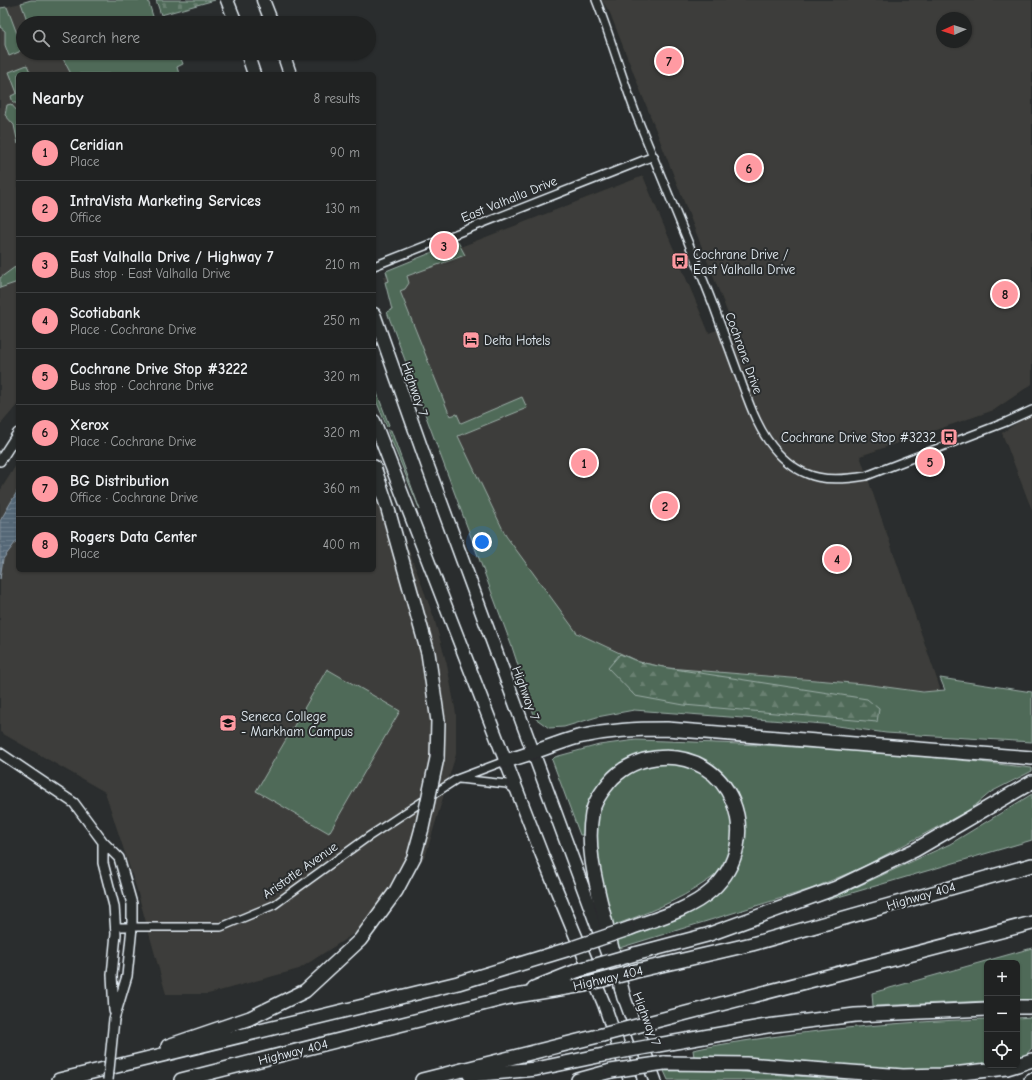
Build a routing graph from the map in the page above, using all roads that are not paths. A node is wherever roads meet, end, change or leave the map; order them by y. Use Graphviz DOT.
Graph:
graph roads {
  1 [pos="227,0"];
  2 [pos="263,0"];
  3 [pos="596,0"];
  4 [pos="233,16"];
  5 [pos="269,16"];
  6 [pos="249,60"];
  7 [pos="285,60"];
  8 [pos="253,72"];
  9 [pos="289,72"];
  10 [pos="654,156"];
  11 [pos="376,265"];
  12 [pos="376,320"];
  13 [pos="1032,410"];
  14 [pos="376,426"];
  15 [pos="16,436"];
  16 [pos="0,461"];
  17 [pos="376,473"];
  18 [pos="0,753"];
  19 [pos="533,753"];
  20 [pos="1032,758"];
  21 [pos="505,761"];
  22 [pos="457,779"];
  23 [pos="1032,782"];
  24 [pos="517,791"];
  25 [pos="102,842"];
  26 [pos="1032,865"];
  27 [pos="1032,923"];
  28 [pos="115,927"];
  29 [pos="132,927"];
  30 [pos="510,997"];
  31 [pos="624,998"];
  32 [pos="1032,1007"];
  33 [pos="1020,1008"];
  34 [pos="984,1009"];
  35 [pos="114,1019"];
  36 [pos="1032,1060"];
  37 [pos="1020,1064"];
  38 [pos="1007,1068"];
  39 [pos="424,1079"];
  40 [pos="59,1080"];
  41 [pos="108,1080"];
  42 [pos="181,1080"];
  43 [pos="578,1080"];
  44 [pos="630,1080"];
  45 [pos="655,1080"];
  1 -- 4 [label="main road"];
  2 -- 5 [label="main road"];
  3 -- 10 [label="street, Cochrane Drive"];
  6 -- 8 [label="main road"];
  7 -- 9 [label="main road"];
  10 -- 11 [label="street, East Valhalla Drive"];
  10 -- 13 [label="street, Cochrane Drive"];
  12 -- 19 [label="main road, Highway 7"];
  14 -- 21 [label="main road"];
  15 -- 16 [label="street"];
  17 -- 40 [label="highway, bridge"];
  18 -- 25 [label="street"];
  19 -- 20 [label="highway"];
  19 -- 21 [label="highway"];
  19 -- 31 [label="main road, Highway 7"];
  21 -- 22 [label="street, Aristotle Avenue"];
  21 -- 24 [label="main road"];
  22 -- 24 [label="street"];
  22 -- 29 [label="street, Aristotle Avenue"];
  23 -- 30 [label="highway, bridge"];
  24 -- 44 [label="main road"];
  25 -- 28 [label="street"];
  25 -- 29 [label="street"];
  26 -- 30 [label="highway, Highway 404, bridge"];
  27 -- 39 [label="highway, bridge"];
  28 -- 29 [label="street, Aristotle Avenue"];
  28 -- 35 [label="street"];
  29 -- 35 [label="street"];
  30 -- 42 [label="highway, Highway 404"];
  31 -- 40 [label="highway, bridge"];
  31 -- 45 [label="main road, Highway 7"];
  32 -- 33 [label="highway"];
  34 -- 39 [label="highway, bridge"];
  35 -- 41 [label="street, bridge"];
  36 -- 37 [label="highway"];
  38 -- 43 [label="highway, bridge"];
}
